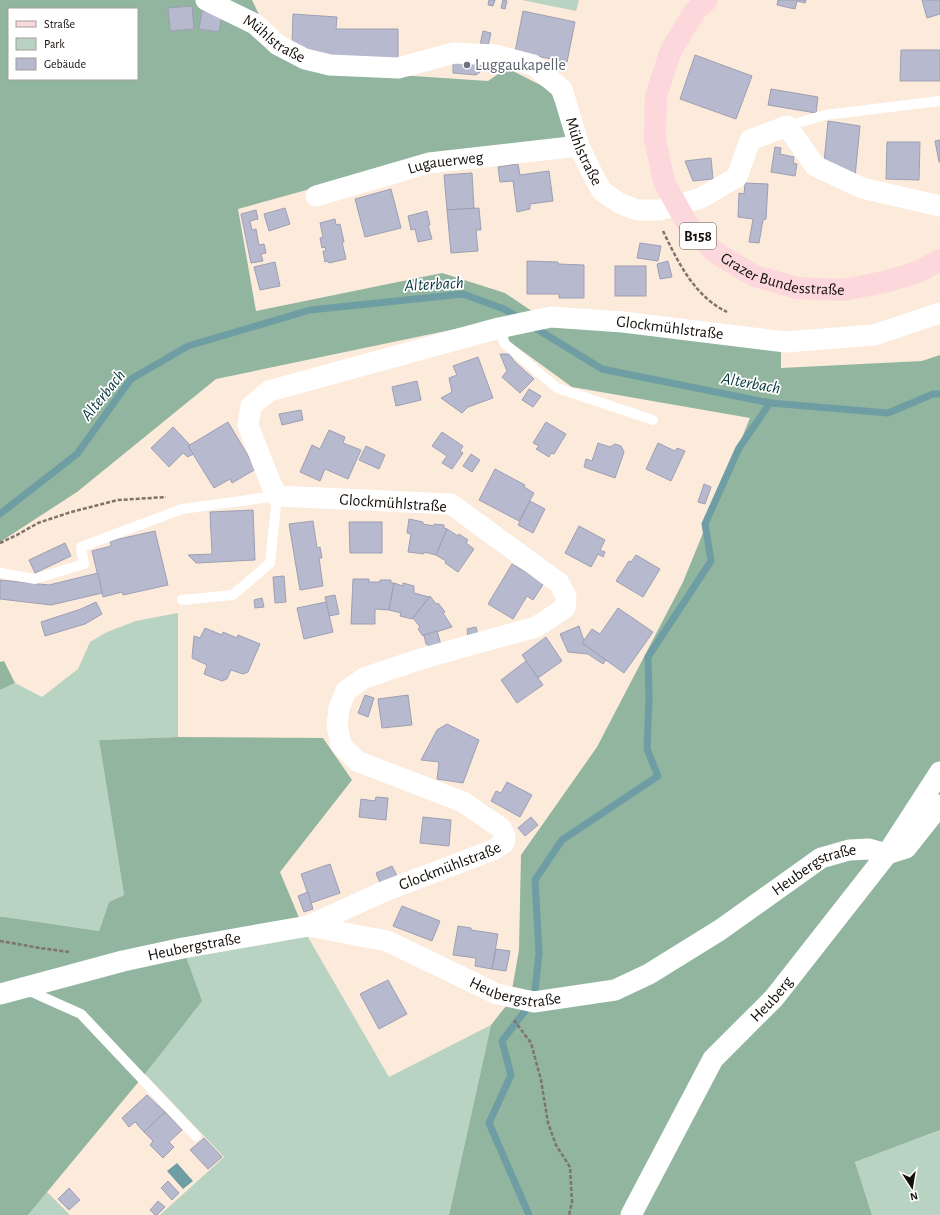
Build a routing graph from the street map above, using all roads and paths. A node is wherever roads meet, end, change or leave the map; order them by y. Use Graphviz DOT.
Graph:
graph roads {
  1 [pos="206,0"];
  2 [pos="707,0"];
  3 [pos="940,101"];
  4 [pos="787,126"];
  5 [pos="579,146"];
  6 [pos="316,196"];
  7 [pos="940,206"];
  8 [pos="668,208"];
  9 [pos="940,260"];
  10 [pos="940,313"];
  11 [pos="732,314"];
  12 [pos="499,328"];
  13 [pos="653,420"];
  14 [pos="277,496"];
  15 [pos="170,497"];
  16 [pos="0,543"];
  17 [pos="1,573"];
  18 [pos="182,600"];
  19 [pos="940,772"];
  20 [pos="940,805"];
  21 [pos="887,854"];
  22 [pos="308,926"];
  23 [pos="0,941"];
  24 [pos="76,953"];
  25 [pos="23,988"];
  26 [pos="0,994"];
  27 [pos="496,994"];
  28 [pos="196,1136"];
  29 [pos="569,1215"];
  30 [pos="631,1215"];
  1 -- 5 [label="street, Mühlstraße"];
  2 -- 8 [label="main road, Grazer Bundesstraße / B158"];
  3 -- 4 [label="lane"];
  4 -- 7 [label="street"];
  4 -- 8 [label="street, Mühlstraße"];
  5 -- 6 [label="street, Lugauerweg"];
  5 -- 8 [label="street, Mühlstraße"];
  8 -- 9 [label="main road, Grazer Bundesstraße / B158"];
  8 -- 11 [label="path"];
  10 -- 12 [label="street, Glockmühlstraße"];
  12 -- 13 [label="lane"];
  12 -- 14 [label="street, Glockmühlstraße"];
  14 -- 17 [label="lane"];
  14 -- 18 [label="lane"];
  14 -- 22 [label="street, Glockmühlstraße"];
  15 -- 16 [label="path"];
  19 -- 21 [label="street"];
  20 -- 21 [label="street"];
  21 -- 27 [label="street, Heubergstraße"];
  21 -- 30 [label="street, Heuberg"];
  22 -- 25 [label="street, Heubergstraße"];
  22 -- 27 [label="street, Heubergstraße"];
  23 -- 24 [label="path"];
  25 -- 26 [label="street, Heubergstraße"];
  25 -- 28 [label="lane"];
  27 -- 29 [label="path"];
}
